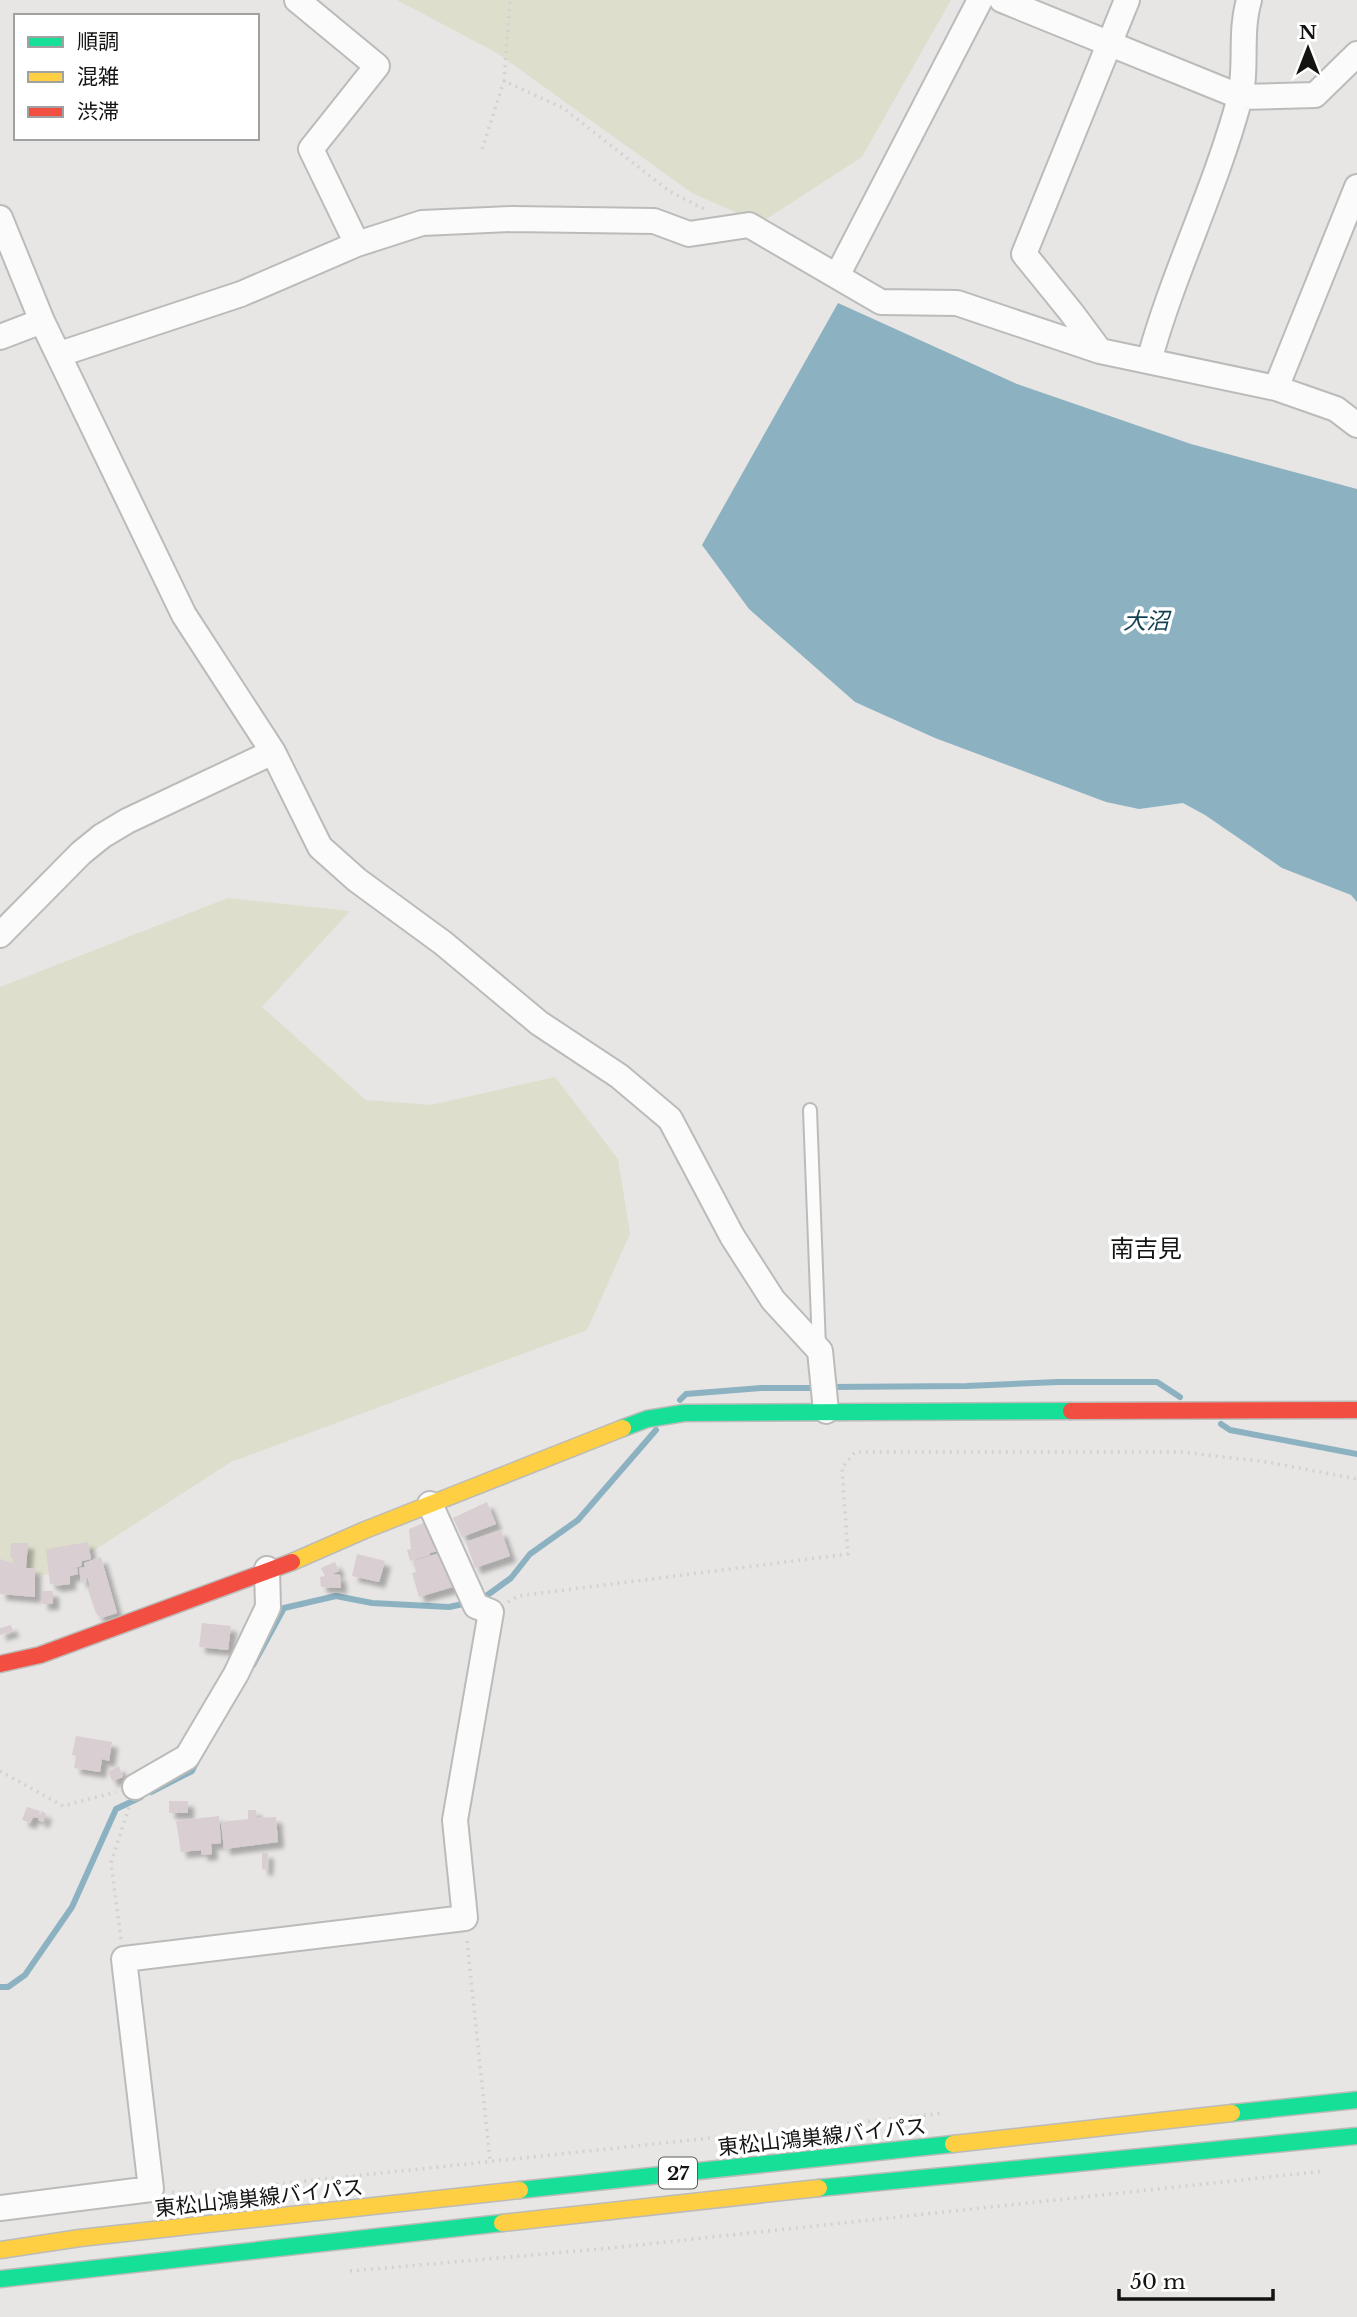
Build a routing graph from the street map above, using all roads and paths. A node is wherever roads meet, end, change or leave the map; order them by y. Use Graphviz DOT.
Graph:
graph roads {
  1 [pos="297,0"];
  2 [pos="510,0"];
  3 [pos="980,0"];
  4 [pos="1002,0"];
  5 [pos="1126,0"];
  6 [pos="1249,0"];
  7 [pos="1111,43"];
  8 [pos="1357,54"];
  9 [pos="504,82"];
  10 [pos="1241,97"];
  11 [pos="482,149"];
  12 [pos="1357,187"];
  13 [pos="0,218"];
  14 [pos="737,226"];
  15 [pos="357,244"];
  16 [pos="837,276"];
  17 [pos="42,321"];
  18 [pos="0,337"];
  19 [pos="1100,351"];
  20 [pos="60,354"];
  21 [pos="1149,361"];
  22 [pos="1276,387"];
  23 [pos="1357,425"];
  24 [pos="273,752"];
  25 [pos="0,935"];
  26 [pos="810,1110"];
  27 [pos="820,1351"];
  28 [pos="1357,1410"];
  29 [pos="826,1411"];
  30 [pos="1357,1479"];
  31 [pos="430,1504"];
  32 [pos="267,1569"];
  33 [pos="491,1612"];
  34 [pos="0,1664"];
  35 [pos="0,1770"];
  36 [pos="135,1787"];
  37 [pos="465,1918"];
  38 [pos="124,1959"];
  39 [pos="1357,2100"];
  40 [pos="944,2113"];
  41 [pos="1357,2136"];
  42 [pos="490,2160"];
  43 [pos="1330,2170"];
  44 [pos="151,2189"];
  45 [pos="0,2208"];
  46 [pos="0,2250"];
  47 [pos="350,2271"];
  48 [pos="0,2279"];
  1 -- 15 [label="street"];
  2 -- 9 [label="path"];
  3 -- 16 [label="street"];
  4 -- 7 [label="street"];
  5 -- 7 [label="street"];
  6 -- 10 [label="street"];
  7 -- 10 [label="street"];
  7 -- 19 [label="street"];
  8 -- 10 [label="street"];
  9 -- 11 [label="path"];
  9 -- 14 [label="path"];
  10 -- 21 [label="street"];
  12 -- 22 [label="street"];
  13 -- 17 [label="street"];
  14 -- 15 [label="street"];
  14 -- 16 [label="street"];
  15 -- 20 [label="street"];
  16 -- 19 [label="street"];
  17 -- 18 [label="street"];
  17 -- 20 [label="street"];
  19 -- 21 [label="street"];
  20 -- 24 [label="street"];
  21 -- 22 [label="street"];
  22 -- 23 [label="street"];
  24 -- 25 [label="street"];
  24 -- 27 [label="street"];
  26 -- 27 [label="lane"];
  27 -- 29 [label="street"];
  28 -- 29 [label="main road"];
  29 -- 31 [label="main road"];
  30 -- 33 [label="path"];
  31 -- 32 [label="main road"];
  31 -- 33 [label="street"];
  32 -- 34 [label="main road"];
  32 -- 36 [label="street"];
  33 -- 37 [label="street"];
  35 -- 36 [label="path"];
  36 -- 38 [label="path"];
  37 -- 38 [label="street"];
  37 -- 42 [label="path"];
  38 -- 44 [label="street"];
  39 -- 46 [label="main road, 東松山鴻巣線バイパス / 27"];
  40 -- 42 [label="path"];
  41 -- 48 [label="main road, 27"];
  42 -- 44 [label="path"];
  43 -- 47 [label="path"];
  44 -- 45 [label="street"];
}
